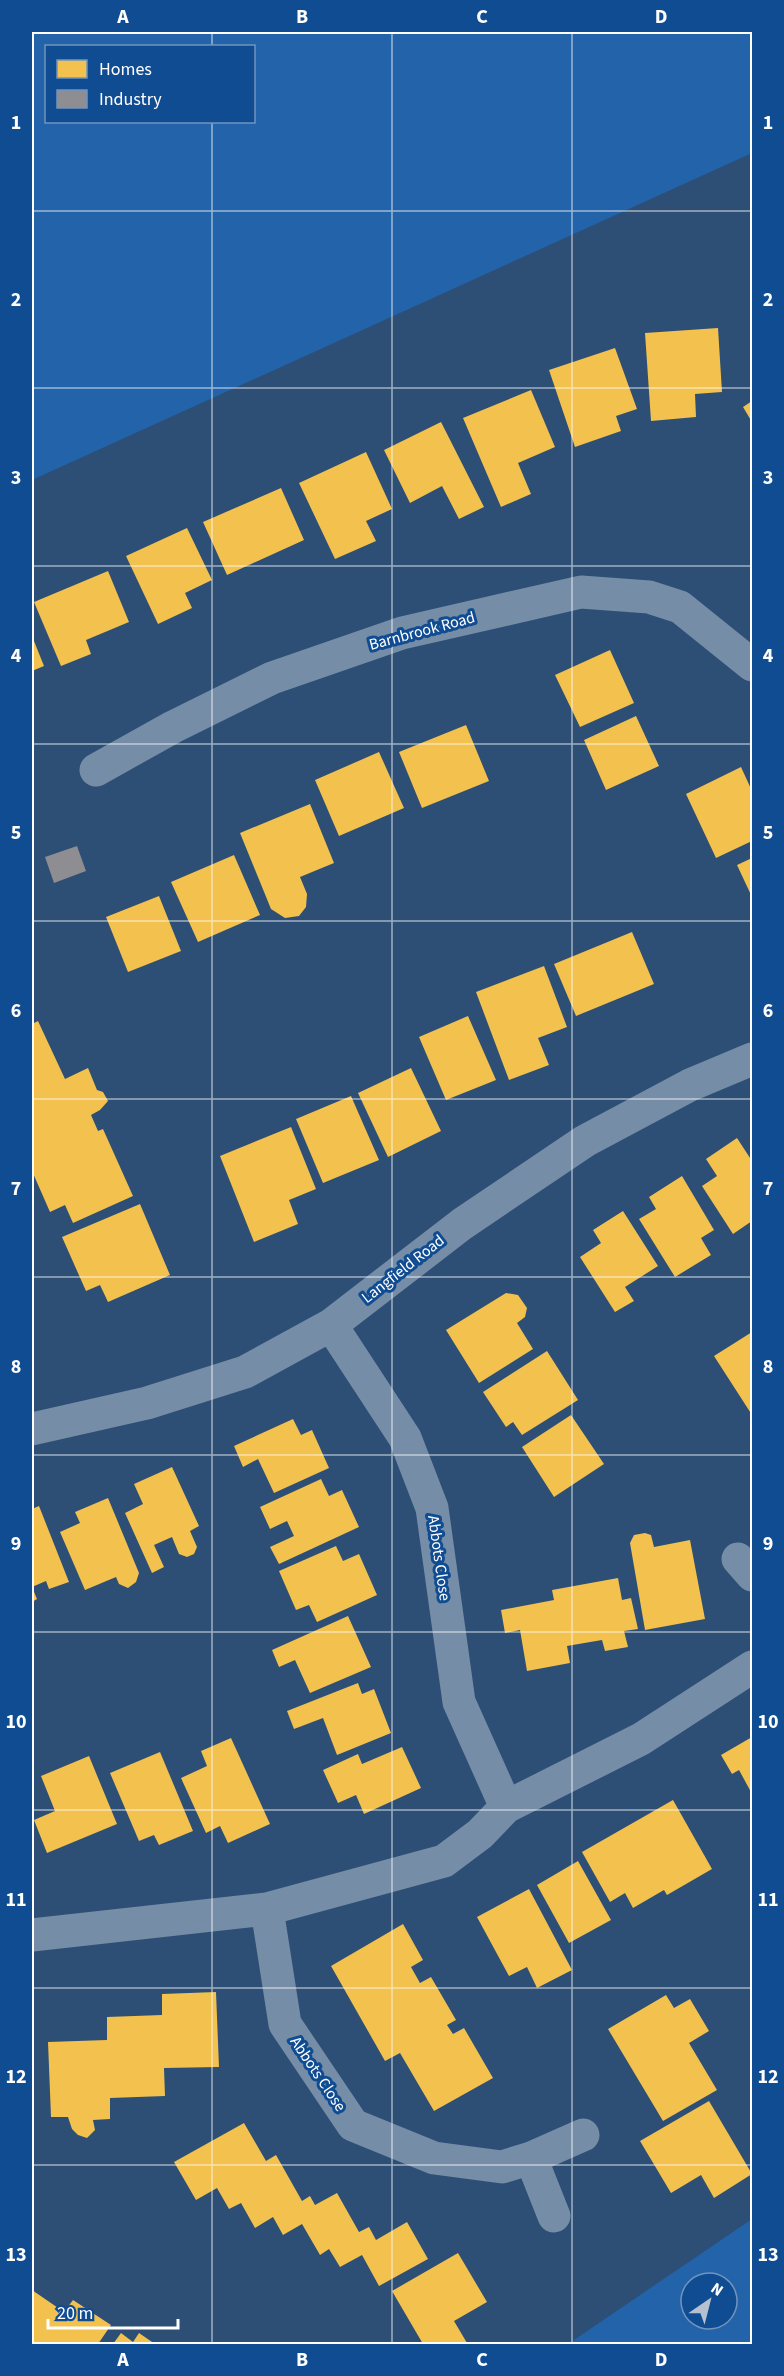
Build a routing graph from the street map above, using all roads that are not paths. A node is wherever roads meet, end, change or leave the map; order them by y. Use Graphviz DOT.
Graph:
graph roads {
  1 [pos="753,665"];
  2 [pos="96,771"];
  3 [pos="753,1059"];
  4 [pos="331,1324"];
  5 [pos="32,1429"];
  6 [pos="753,1667"];
  7 [pos="506,1807"];
  8 [pos="267,1909"];
  9 [pos="32,1935"];
  10 [pos="583,2135"];
  11 [pos="531,2158"];
  12 [pos="554,2216"];
  1 -- 2 [label="street, Barnbrook Road"];
  3 -- 4 [label="street, Langfield Road"];
  4 -- 5 [label="street, Langfield Road"];
  4 -- 7 [label="street, Abbots Close"];
  6 -- 7 [label="street"];
  7 -- 8 [label="street"];
  8 -- 9 [label="street"];
  8 -- 11 [label="street, Abbots Close"];
  10 -- 11 [label="street, Abbots Close"];
  11 -- 12 [label="street"];
}
